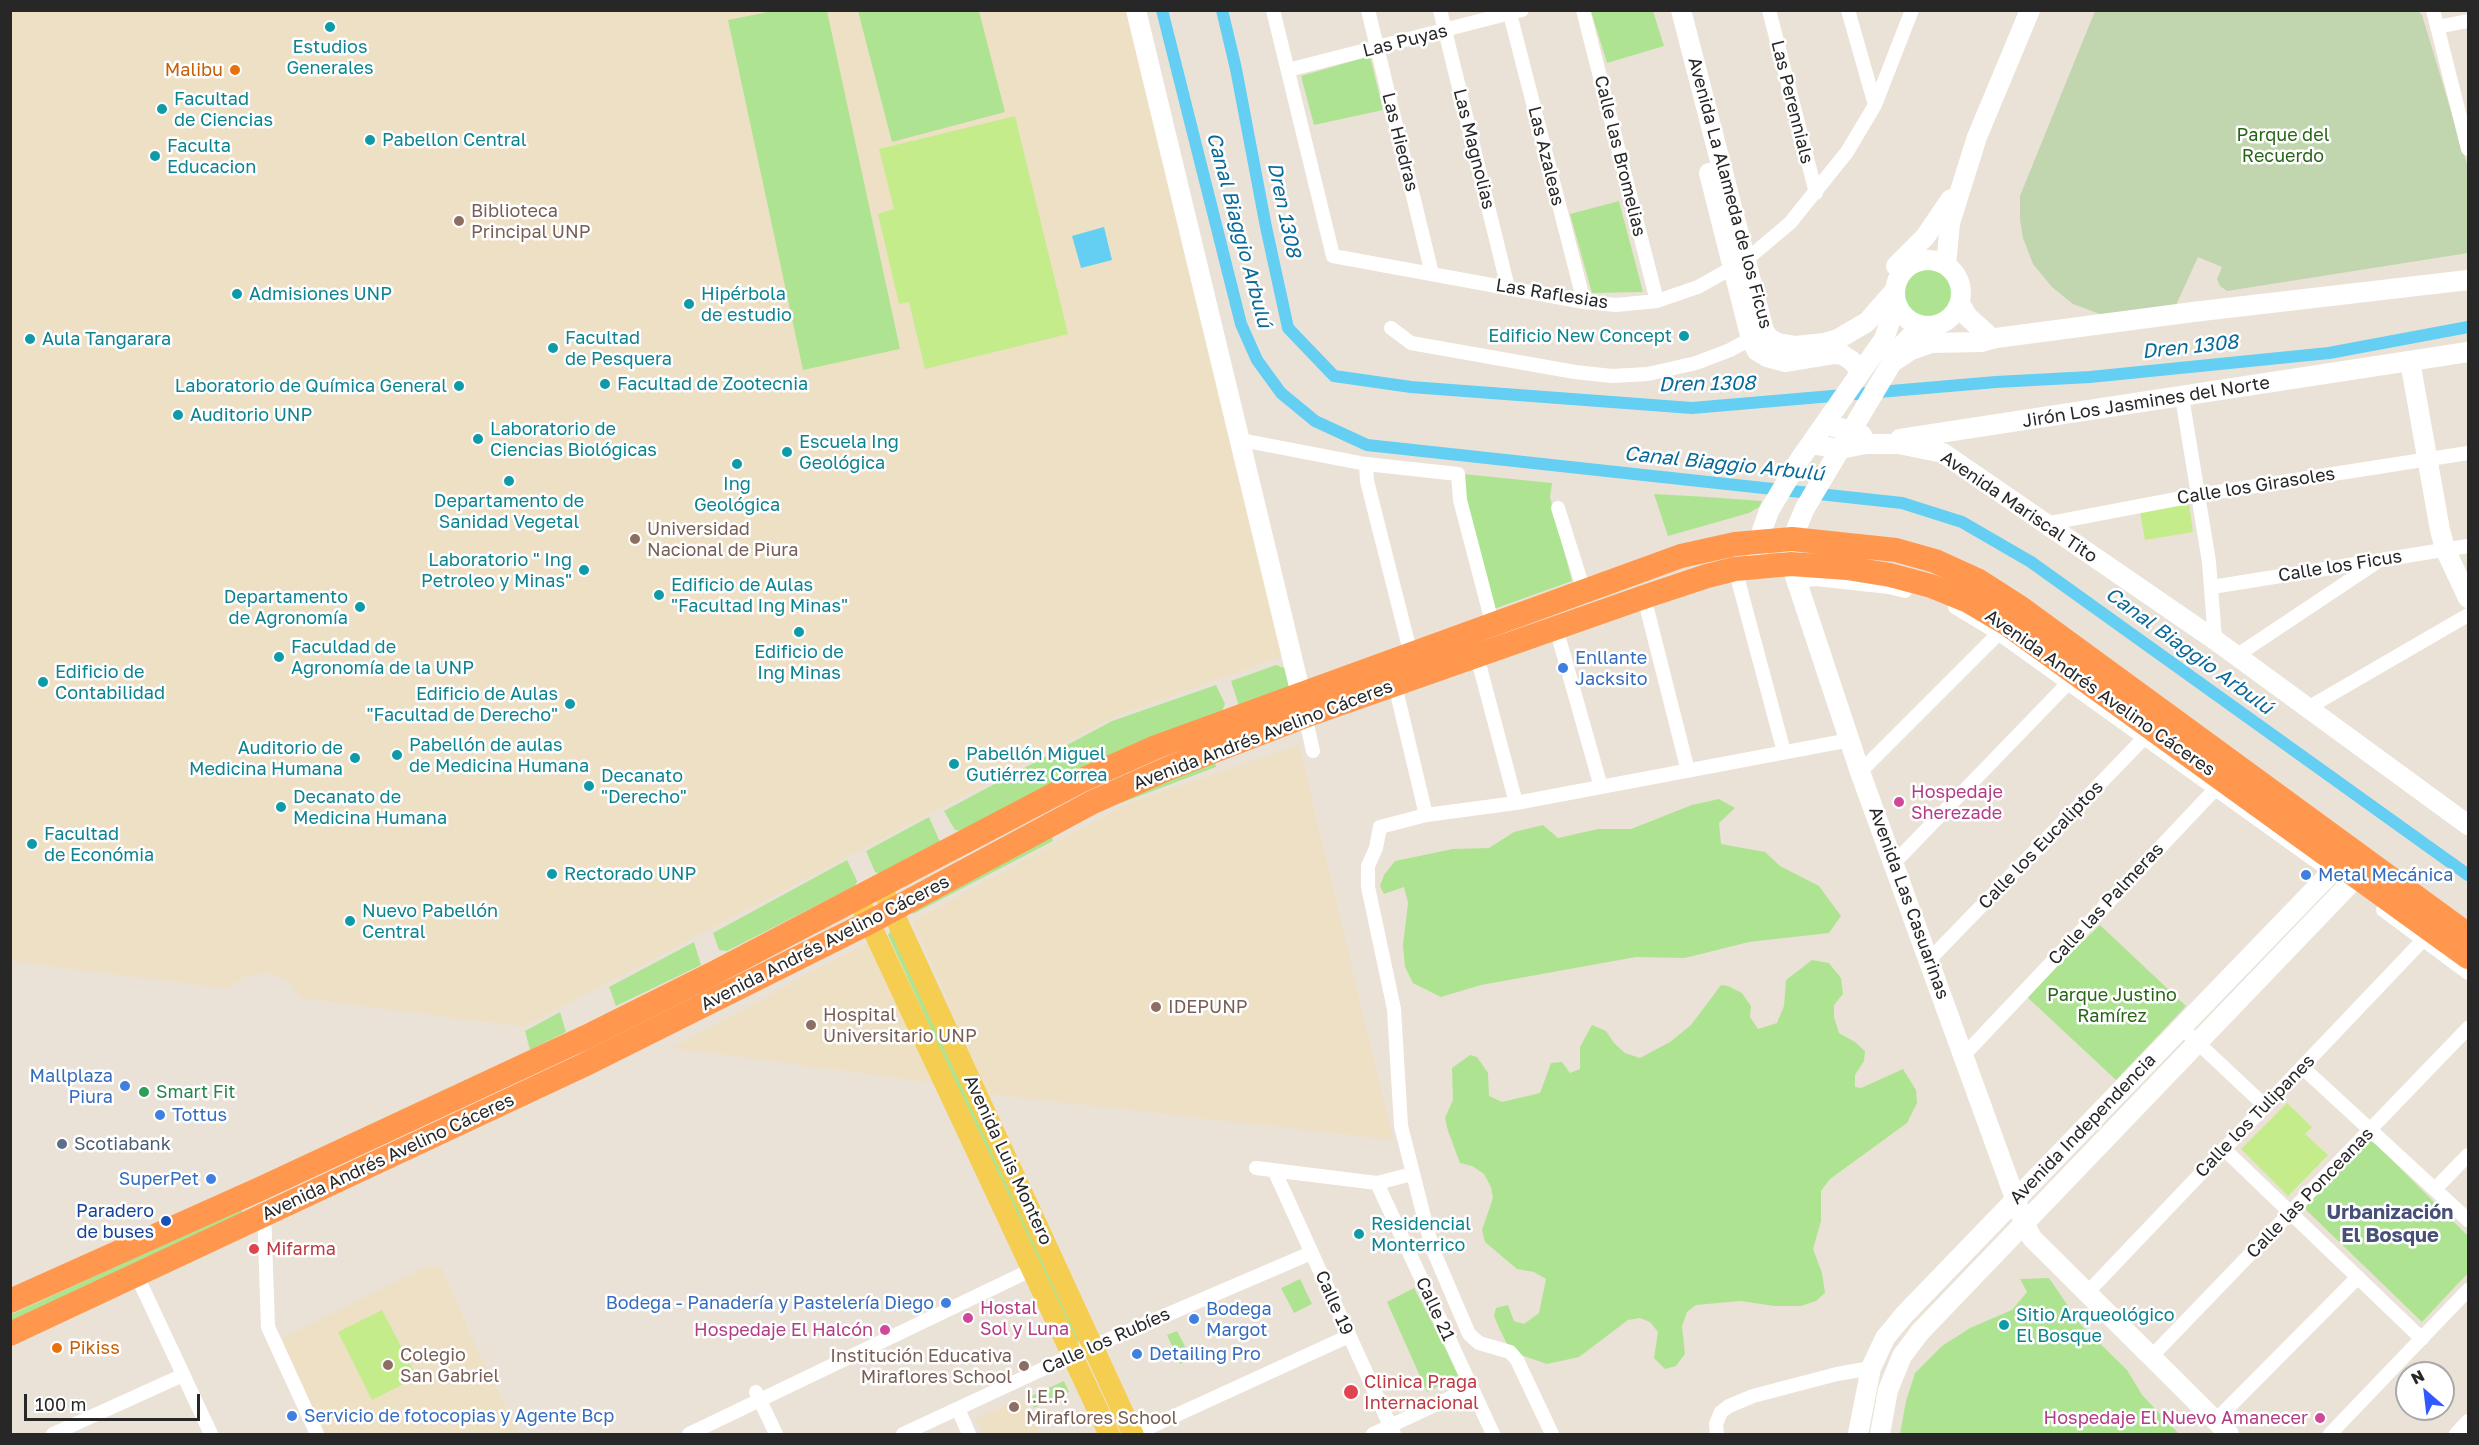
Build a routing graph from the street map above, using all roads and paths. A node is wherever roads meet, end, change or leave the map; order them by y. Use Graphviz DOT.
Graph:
graph roads {
  1 [pos="1136,10"];
  2 [pos="1273,10"];
  3 [pos="1368,10"];
  4 [pos="1440,10"];
  5 [pos="1582,10"];
  6 [pos="1668,10"];
  7 [pos="1681,10"];
  8 [pos="1769,10"];
  9 [pos="1848,10"];
  10 [pos="1912,10"];
  11 [pos="2030,10"];
  12 [pos="2433,10"];
  13 [pos="1514,12"];
  14 [pos="2469,21"];
  15 [pos="2437,27"];
  16 [pos="1445,30"];
  17 [pos="1377,48"];
  18 [pos="1288,70"];
  19 [pos="1875,105"];
  20 [pos="2463,105"];
  21 [pos="2469,149"];
  22 [pos="1964,178"];
  23 [pos="1816,193"];
  24 [pos="1950,223"];
  25 [pos="1923,260"];
  26 [pos="1740,264"];
  27 [pos="1946,265"];
  28 [pos="1432,274"];
  29 [pos="2469,280"];
  30 [pos="1508,288"];
  31 [pos="1658,301"];
  32 [pos="1584,302"];
  33 [pos="1890,302"];
  34 [pos="1959,304"];
  35 [pos="1929,325"];
  36 [pos="1391,328"];
  37 [pos="1758,335"];
  38 [pos="1992,337"];
  39 [pos="2469,352"];
  40 [pos="2410,361"];
  41 [pos="1889,369"];
  42 [pos="1859,373"];
  43 [pos="2182,397"];
  44 [pos="1826,422"];
  45 [pos="1855,423"];
  46 [pos="1956,430"];
  47 [pos="1241,440"];
  48 [pos="1840,449"];
  49 [pos="1805,452"];
  50 [pos="2469,453"];
  51 [pos="2428,459"];
  52 [pos="1366,464"];
  53 [pos="1961,465"];
  54 [pos="2198,495"];
  55 [pos="1558,508"];
  56 [pos="2045,524"];
  57 [pos="1791,539"];
  58 [pos="1758,542"];
  59 [pos="2469,546"];
  60 [pos="2445,549"];
  61 [pos="2380,560"];
  62 [pos="1746,568"];
  63 [pos="1794,573"];
  64 [pos="2212,587"];
  65 [pos="1584,591"];
  66 [pos="1644,597"];
  67 [pos="2469,598"];
  68 [pos="1985,607"];
  69 [pos="2469,615"];
  70 [pos="1493,626"];
  71 [pos="1556,628"];
  72 [pos="2003,629"];
  73 [pos="2215,640"];
  74 [pos="1412,655"];
  75 [pos="1477,656"];
  76 [pos="2236,656"];
  77 [pos="2072,679"];
  78 [pos="1395,685"];
  79 [pos="1303,705"];
  80 [pos="2306,709"];
  81 [pos="2148,734"];
  82 [pos="1850,740"];
  83 [pos="1313,752"];
  84 [pos="1784,752"];
  85 [pos="1688,771"];
  86 [pos="1860,772"];
  87 [pos="2219,785"];
  88 [pos="1600,787"];
  89 [pos="1516,803"];
  90 [pos="1426,815"];
  91 [pos="2469,825"];
  92 [pos="1894,863"];
  93 [pos="2350,868"];
  94 [pos="881,886"];
  95 [pos="858,898"];
  96 [pos="893,910"];
  97 [pos="870,922"];
  98 [pos="2469,935"];
  99 [pos="2423,940"];
  100 [pos="2469,957"];
  101 [pos="1929,960"];
  102 [pos="2469,973"];
  103 [pos="2181,1027"];
  104 [pos="2469,1028"];
  105 [pos="2198,1043"];
  106 [pos="1964,1055"];
  107 [pos="2302,1067"];
  108 [pos="2265,1106"];
  109 [pos="2371,1130"];
  110 [pos="2224,1149"];
  111 [pos="2469,1155"];
  112 [pos="1256,1168"];
  113 [pos="1275,1172"];
  114 [pos="1412,1174"];
  115 [pos="1377,1183"];
  116 [pos="262,1188"];
  117 [pos="2435,1189"];
  118 [pos="2016,1199"];
  119 [pos="2290,1213"];
  120 [pos="265,1215"];
  121 [pos="2469,1220"];
  122 [pos="2024,1223"];
  123 [pos="1311,1253"];
  124 [pos="1033,1269"];
  125 [pos="137,1276"];
  126 [pos="2358,1277"];
  127 [pos="2087,1293"];
  128 [pos="2467,1295"];
  129 [pos="10,1301"];
  130 [pos="10,1334"];
  131 [pos="1349,1336"];
  132 [pos="2422,1339"];
  133 [pos="1093,1346"];
  134 [pos="1072,1355"];
  135 [pos="2151,1357"];
  136 [pos="1871,1368"];
  137 [pos="183,1375"];
  138 [pos="1471,1388"];
  139 [pos="758,1397"];
  140 [pos="958,1409"];
  141 [pos="2469,1421"];
  142 [pos="2222,1428"];
  143 [pos="1392,1430"];
  144 [pos="53,1434"];
  145 [pos="211,1434"];
  146 [pos="317,1434"];
  147 [pos="689,1434"];
  148 [pos="776,1434"];
  149 [pos="903,1434"];
  150 [pos="969,1434"];
  151 [pos="1109,1434"];
  152 [pos="1134,1434"];
  153 [pos="1373,1434"];
  154 [pos="1493,1434"];
  155 [pos="1552,1434"];
  156 [pos="1717,1434"];
  157 [pos="1858,1434"];
  158 [pos="1880,1434"];
  159 [pos="2330,1434"];
  160 [pos="2456,1434"];
  1 -- 47 [label="street"];
  2 -- 18 [label="street"];
  3 -- 17 [label="street, Las Hiedras"];
  4 -- 16 [label="street, Las Magnolias"];
  5 -- 31 [label="street, Calle las Bromelias"];
  6 -- 26 [label="street, Avenida La Alameda de los Ficus"];
  7 -- 26 [label="street, Avenida La Alameda de los Ficus"];
  8 -- 23 [label="street, Las Perennials"];
  9 -- 19 [label="street"];
  10 -- 19 [label="street, Las Raflesias"];
  11 -- 22 [label="street"];
  12 -- 15 [label="street"];
  13 -- 16 [label="street, Las Puyas"];
  13 -- 32 [label="street, Las Azaleas"];
  14 -- 15 [label="street"];
  15 -- 20 [label="street"];
  16 -- 17 [label="street, Las Puyas"];
  16 -- 30 [label="street, Las Magnolias"];
  17 -- 18 [label="street, Las Puyas"];
  17 -- 28 [label="street, Las Hiedras"];
  18 -- 28 [label="street, Las Raflesias"];
  19 -- 23 [label="street, Las Raflesias"];
  20 -- 21 [label="street"];
  22 -- 24 [label="street"];
  22 -- 33 [label="street"];
  23 -- 26 [label="street, Las Raflesias"];
  24 -- 25 [label="street"];
  24 -- 27 [label="street"];
  25 -- 27 [label="street"];
  25 -- 33 [label="street"];
  26 -- 31 [label="street, Las Raflesias"];
  26 -- 37 [label="street, Avenida La Alameda de los Ficus"];
  27 -- 34 [label="street"];
  28 -- 30 [label="street, Las Raflesias"];
  29 -- 38 [label="street"];
  30 -- 32 [label="street, Las Raflesias"];
  31 -- 32 [label="street, Las Raflesias"];
  33 -- 35 [label="street"];
  33 -- 37 [label="street, Avenida La Alameda de los Ficus"];
  33 -- 42 [label="street"];
  34 -- 35 [label="street"];
  34 -- 38 [label="street"];
  35 -- 38 [label="street"];
  35 -- 41 [label="street, Avenida Las Casuarinas"];
  36 -- 37 [label="street"];
  37 -- 42 [label="street, Avenida La Alameda de los Ficus"];
  38 -- 41 [label="street"];
  39 -- 40 [label="street, Jirón Los Jasmines del Norte"];
  40 -- 43 [label="street, Jirón Los Jasmines del Norte"];
  40 -- 51 [label="street"];
  41 -- 45 [label="street, Avenida Las Casuarinas"];
  42 -- 44 [label="street"];
  43 -- 46 [label="street, Jirón Los Jasmines del Norte"];
  43 -- 54 [label="street"];
  44 -- 45 [label="street, Jirón Los Jasmines del Norte"];
  44 -- 49 [label="street"];
  45 -- 46 [label="street, Jirón Los Jasmines del Norte"];
  45 -- 48 [label="street, Avenida Las Casuarinas"];
  46 -- 53 [label="street"];
  47 -- 52 [label="street"];
  47 -- 79 [label="street"];
  48 -- 49 [label="street, Avenida Mariscal Tito"];
  48 -- 53 [label="street, Avenida Mariscal Tito"];
  48 -- 57 [label="street, Avenida Las Casuarinas"];
  49 -- 58 [label="street"];
  50 -- 51 [label="street, Calle los Girasoles"];
  51 -- 54 [label="street, Calle los Girasoles"];
  51 -- 60 [label="street"];
  52 -- 70 [label="street"];
  52 -- 74 [label="street"];
  53 -- 56 [label="street, Avenida Mariscal Tito"];
  54 -- 56 [label="street, Calle los Girasoles"];
  54 -- 64 [label="street"];
  55 -- 65 [label="street"];
  56 -- 73 [label="street, Avenida Mariscal Tito"];
  57 -- 58 [label="highway, Avenida Andrés Avelino Cáceres"];
  57 -- 63 [label="street, Avenida Las Casuarinas"];
  57 -- 68 [label="highway, Avenida Andrés Avelino Cáceres"];
  58 -- 62 [label="street"];
  58 -- 65 [label="highway, Avenida Andrés Avelino Cáceres"];
  59 -- 60 [label="street, Calle los Ficus"];
  60 -- 61 [label="street, Calle los Ficus"];
  60 -- 67 [label="street"];
  61 -- 64 [label="street, Calle los Ficus"];
  61 -- 76 [label="street"];
  62 -- 63 [label="highway, Avenida Andrés Avelino Cáceres"];
  62 -- 66 [label="highway, Avenida Andrés Avelino Cáceres"];
  62 -- 84 [label="street"];
  63 -- 68 [label="highway, Avenida Andrés Avelino Cáceres"];
  63 -- 82 [label="street, Avenida Las Casuarinas"];
  64 -- 73 [label="street"];
  65 -- 70 [label="highway, Avenida Andrés Avelino Cáceres"];
  66 -- 71 [label="highway, Avenida Andrés Avelino Cáceres"];
  66 -- 85 [label="street"];
  68 -- 72 [label="highway, Avenida Andrés Avelino Cáceres"];
  68 -- 93 [label="highway, Avenida Andrés Avelino Cáceres"];
  69 -- 80 [label="street"];
  70 -- 74 [label="highway, Avenida Andrés Avelino Cáceres"];
  71 -- 75 [label="highway, Avenida Andrés Avelino Cáceres"];
  71 -- 88 [label="street"];
  72 -- 77 [label="highway, Avenida Andrés Avelino Cáceres"];
  72 -- 86 [label="street"];
  73 -- 76 [label="street, Avenida Mariscal Tito"];
  74 -- 79 [label="highway, Avenida Andrés Avelino Cáceres"];
  75 -- 78 [label="highway, Avenida Andrés Avelino Cáceres"];
  75 -- 89 [label="street"];
  76 -- 80 [label="street, Avenida Mariscal Tito"];
  77 -- 81 [label="highway, Avenida Andrés Avelino Cáceres"];
  77 -- 92 [label="street"];
  78 -- 79 [label="highway, Avenida Andrés Avelino Cáceres"];
  78 -- 90 [label="street"];
  79 -- 83 [label="street"];
  79 -- 94 [label="highway, Avenida Andrés Avelino Cáceres"];
  79 -- 96 [label="highway, Avenida Andrés Avelino Cáceres"];
  80 -- 91 [label="street, Avenida Mariscal Tito"];
  81 -- 87 [label="highway, Avenida Andrés Avelino Cáceres"];
  81 -- 101 [label="street, Calle los Eucaliptos"];
  82 -- 84 [label="street"];
  82 -- 86 [label="street, Avenida Las Casuarinas"];
  84 -- 85 [label="street"];
  85 -- 88 [label="street"];
  86 -- 92 [label="street, Avenida Las Casuarinas"];
  87 -- 93 [label="highway, Avenida Andrés Avelino Cáceres"];
  87 -- 106 [label="street, Calle las Palmeras"];
  88 -- 89 [label="street"];
  89 -- 90 [label="street"];
  90 -- 114 [label="street"];
  92 -- 101 [label="street, Avenida Las Casuarinas"];
  93 -- 98 [label="highway, Avenida Andrés Avelino Cáceres"];
  93 -- 99 [label="street, Avenida Andrés Avelino Cáceres"];
  93 -- 100 [label="highway, Avenida Andrés Avelino Cáceres"];
  93 -- 103 [label="street, Avenida Independencia"];
  93 -- 105 [label="street, Avenida Independencia"];
  94 -- 95 [label="highway, Avenida Andrés Avelino Cáceres"];
  94 -- 96 [label="main road, Avenida Luis Montero"];
  95 -- 97 [label="main road, Avenida Luis Montero"];
  95 -- 116 [label="highway, Avenida Andrés Avelino Cáceres"];
  96 -- 97 [label="highway, Avenida Andrés Avelino Cáceres"];
  96 -- 133 [label="main road, Avenida Luis Montero"];
  97 -- 120 [label="highway, Avenida Andrés Avelino Cáceres"];
  97 -- 124 [label="main road, Avenida Luis Montero"];
  99 -- 102 [label="street, Avenida Andrés Avelino Cáceres"];
  99 -- 107 [label="street, Calle los Tulipanes"];
  101 -- 106 [label="street, Avenida Las Casuarinas"];
  103 -- 105 [label="street"];
  103 -- 118 [label="street, Avenida Independencia"];
  104 -- 109 [label="street, Calle las Ponceanas"];
  105 -- 108 [label="street"];
  105 -- 122 [label="street, Avenida Independencia"];
  106 -- 118 [label="street, Avenida Las Casuarinas"];
  107 -- 108 [label="street, Calle los Tulipanes"];
  107 -- 109 [label="street"];
  108 -- 110 [label="street, Calle los Tulipanes"];
  109 -- 117 [label="street"];
  109 -- 119 [label="street, Calle las Ponceanas"];
  110 -- 119 [label="street"];
  110 -- 127 [label="street, Calle los Tulipanes"];
  111 -- 117 [label="street"];
  112 -- 113 [label="street"];
  113 -- 115 [label="street"];
  113 -- 123 [label="street, Calle 19"];
  114 -- 115 [label="street"];
  114 -- 155 [label="street"];
  115 -- 138 [label="street, Calle 21"];
  116 -- 120 [label="street"];
  116 -- 129 [label="highway, Avenida Andrés Avelino Cáceres"];
  117 -- 121 [label="street"];
  118 -- 122 [label="street, Avenida Las Casuarinas"];
  118 -- 136 [label="street, Avenida Independencia"];
  119 -- 126 [label="street"];
  119 -- 135 [label="street, Calle las Ponceanas"];
  120 -- 125 [label="highway, Avenida Andrés Avelino Cáceres"];
  120 -- 146 [label="street"];
  122 -- 127 [label="street, Avenida Las Casuarinas"];
  122 -- 158 [label="street, Avenida Independencia"];
  123 -- 131 [label="street, Calle 19"];
  123 -- 133 [label="street, Calle los Rubíes"];
  124 -- 134 [label="main road, Avenida Luis Montero"];
  124 -- 139 [label="street"];
  125 -- 130 [label="highway, Avenida Andrés Avelino Cáceres"];
  125 -- 137 [label="street"];
  126 -- 132 [label="street"];
  126 -- 142 [label="street"];
  127 -- 135 [label="street, Avenida Las Casuarinas"];
  128 -- 132 [label="street"];
  131 -- 143 [label="street, Calle 19"];
  131 -- 152 [label="street"];
  132 -- 159 [label="street"];
  133 -- 134 [label="street, Calle los Rubíes"];
  133 -- 152 [label="main road, Avenida Luis Montero"];
  134 -- 140 [label="street, Calle los Rubíes"];
  134 -- 151 [label="main road, Avenida Luis Montero"];
  135 -- 142 [label="street, Avenida Las Casuarinas"];
  136 -- 156 [label="street"];
  136 -- 157 [label="street, Avenida Independencia"];
  137 -- 144 [label="street"];
  137 -- 145 [label="street"];
  138 -- 143 [label="street"];
  138 -- 154 [label="street, Calle 21"];
  139 -- 147 [label="street"];
  139 -- 148 [label="street"];
  140 -- 149 [label="street, Calle los Rubíes"];
  140 -- 150 [label="street"];
  141 -- 160 [label="street"];
  143 -- 153 [label="street"];
}
